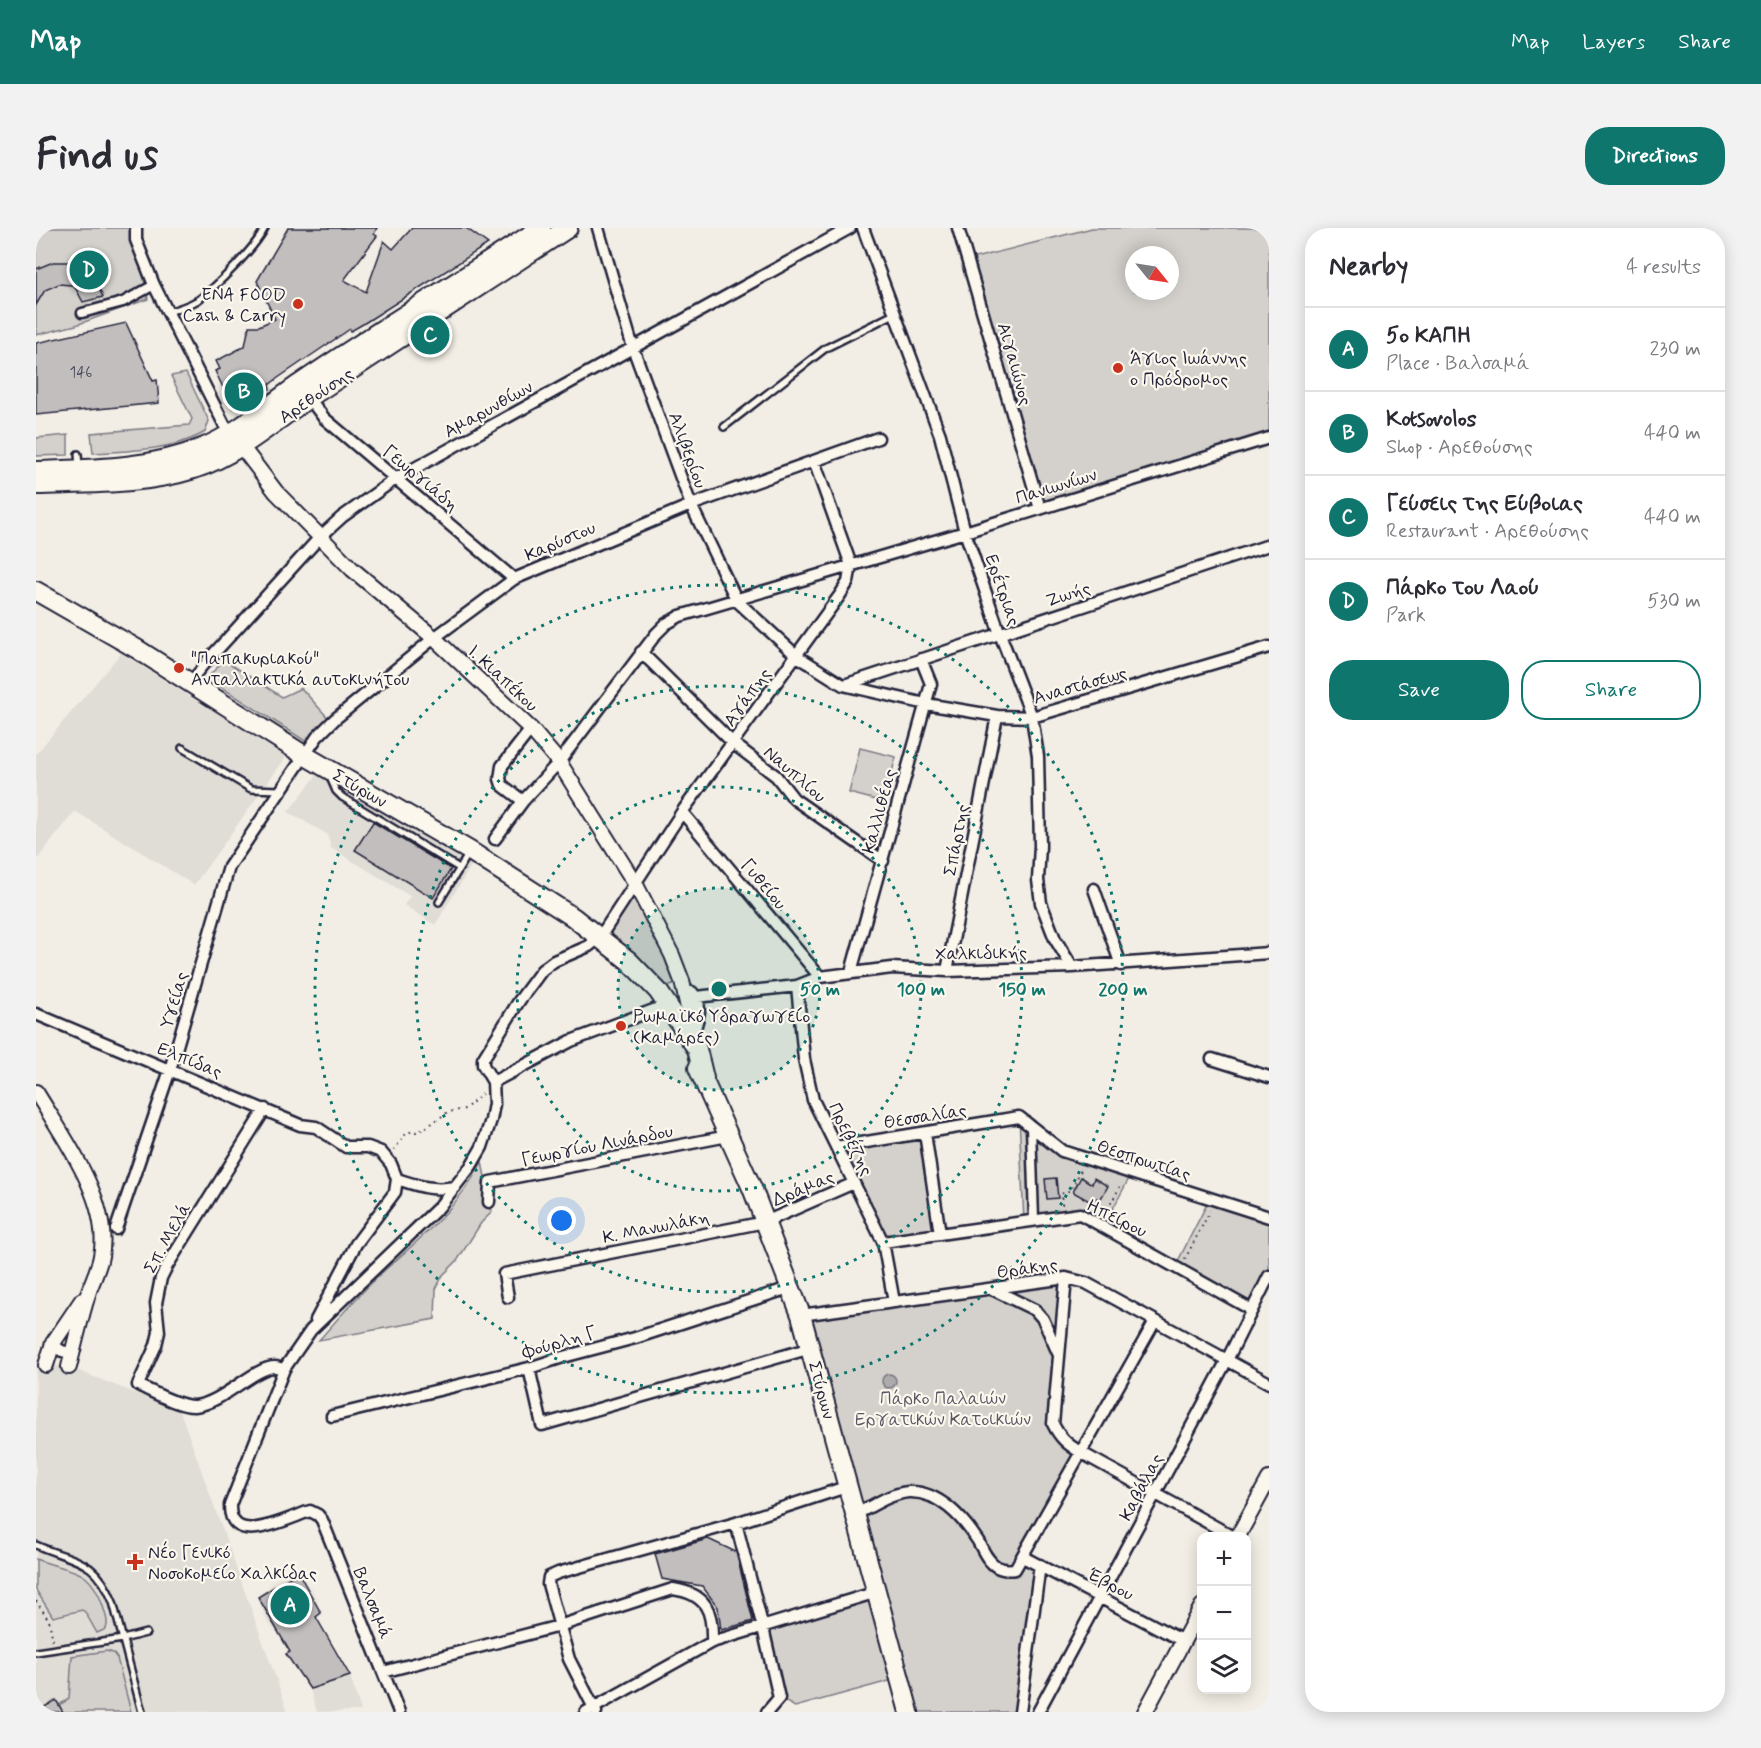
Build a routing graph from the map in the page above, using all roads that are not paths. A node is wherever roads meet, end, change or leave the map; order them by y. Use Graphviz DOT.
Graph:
graph roads {
  1 [pos="136,228"];
  2 [pos="265,228"];
  3 [pos="541,228"];
  4 [pos="568,228"];
  5 [pos="598,228"];
  6 [pos="850,228"];
  7 [pos="863,228"];
  8 [pos="958,228"];
  9 [pos="154,285"];
  10 [pos="167,312"];
  11 [pos="82,313"];
  12 [pos="896,313"];
  13 [pos="633,348"];
  14 [pos="309,398"];
  15 [pos="724,427"];
  16 [pos="878,438"];
  17 [pos="1269,438"];
  18 [pos="235,440"];
  19 [pos="814,461"];
  20 [pos="36,471"];
  21 [pos="397,478"];
  22 [pos="36,485"];
  23 [pos="691,505"];
  24 [pos="1040,508"];
  25 [pos="965,532"];
  26 [pos="320,537"];
  27 [pos="1269,545"];
  28 [pos="851,565"];
  29 [pos="514,579"];
  30 [pos="36,581"];
  31 [pos="36,591"];
  32 [pos="737,600"];
  33 [pos="76,612"];
  34 [pos="1000,634"];
  35 [pos="434,638"];
  36 [pos="1269,647"];
  37 [pos="641,652"];
  38 [pos="797,656"];
  39 [pos="921,659"];
  40 [pos="208,660"];
  41 [pos="190,682"];
  42 [pos="843,685"];
  43 [pos="926,704"];
  44 [pos="997,716"];
  45 [pos="1032,717"];
  46 [pos="531,729"];
  47 [pos="734,744"];
  48 [pos="182,748"];
  49 [pos="304,755"];
  50 [pos="559,762"];
  51 [pos="326,768"];
  52 [pos="282,790"];
  53 [pos="523,801"];
  54 [pos="682,812"];
  55 [pos="495,839"];
  56 [pos="470,851"];
  57 [pos="883,861"];
  58 [pos="459,868"];
  59 [pos="636,885"];
  60 [pos="1094,889"];
  61 [pos="439,902"];
  62 [pos="600,937"];
  63 [pos="1269,953"];
  64 [pos="1121,964"];
  65 [pos="1072,968"];
  66 [pos="638,970"];
  67 [pos="947,971"];
  68 [pos="850,972"];
  69 [pos="820,977"];
  70 [pos="682,981"];
  71 [pos="797,986"];
  72 [pos="696,997"];
  73 [pos="659,1008"];
  74 [pos="36,1014"];
  75 [pos="696,1040"];
  76 [pos="1212,1059"];
  77 [pos="170,1070"];
  78 [pos="1269,1077"];
  79 [pos="704,1078"];
  80 [pos="493,1082"];
  81 [pos="36,1092"];
  82 [pos="265,1109"];
  83 [pos="1019,1117"];
  84 [pos="1031,1127"];
  85 [pos="926,1133"];
  86 [pos="728,1136"];
  87 [pos="836,1147"];
  88 [pos="397,1179"];
  89 [pos="854,1184"];
  90 [pos="455,1187"];
  91 [pos="489,1202"];
  92 [pos="1269,1217"];
  93 [pos="1034,1219"];
  94 [pos="765,1222"];
  95 [pos="116,1229"];
  96 [pos="940,1234"];
  97 [pos="883,1242"];
  98 [pos="1269,1276"];
  99 [pos="1066,1278"];
  100 [pos="792,1287"];
  101 [pos="90,1288"];
  102 [pos="992,1289"];
  103 [pos="508,1297"];
  104 [pos="894,1302"];
  105 [pos="1252,1310"];
  106 [pos="801,1315"];
  107 [pos="1155,1321"];
  108 [pos="311,1330"];
  109 [pos="53,1342"];
  110 [pos="811,1348"];
  111 [pos="73,1350"];
  112 [pos="1059,1356"];
  113 [pos="1227,1360"];
  114 [pos="46,1365"];
  115 [pos="69,1367"];
  116 [pos="529,1368"];
  117 [pos="284,1370"];
  118 [pos="1269,1383"];
  119 [pos="332,1416"];
  120 [pos="1080,1452"];
  121 [pos="1269,1479"];
  122 [pos="849,1486"];
  123 [pos="1156,1494"];
  124 [pos="856,1514"];
  125 [pos="736,1523"];
  126 [pos="1225,1532"];
  127 [pos="1240,1532"];
  128 [pos="36,1545"];
  129 [pos="1023,1557"];
  130 [pos="1040,1565"];
  131 [pos="877,1592"];
  132 [pos="1100,1597"];
  133 [pos="1197,1615"];
  134 [pos="559,1626"];
  135 [pos="764,1628"];
  136 [pos="146,1633"];
  137 [pos="123,1639"];
  138 [pos="1183,1641"];
  139 [pos="712,1642"];
  140 [pos="36,1652"];
  141 [pos="383,1672"];
  142 [pos="592,1710"];
  143 [pos="142,1712"];
  144 [pos="399,1712"];
  145 [pos="766,1712"];
  146 [pos="909,1712"];
  147 [pos="1020,1712"];
  148 [pos="1038,1712"];
  149 [pos="1145,1712"];
  1 -- 9 [label="street"];
  2 -- 10 [label="lane"];
  3 -- 18 [label="main road, Αρεθούσης"];
  4 -- 14 [label="main road, Αρεθούσης"];
  5 -- 13 [label="street, Αλιβερίου"];
  6 -- 13 [label="street, Αμαρυνθίων"];
  7 -- 12 [label="street, Ερέτριας"];
  8 -- 24 [label="street, Αιγαιώνος"];
  9 -- 10 [label="street"];
  9 -- 11 [label="street"];
  10 -- 18 [label="street"];
  12 -- 15 [label="lane"];
  12 -- 25 [label="street, Ερέτριας"];
  13 -- 21 [label="street, Αμαρυνθίων"];
  13 -- 23 [label="street, Αλιβερίου"];
  14 -- 18 [label="main road, Αρεθούσης"];
  14 -- 21 [label="street, Γεωργιάδη"];
  16 -- 19 [label="street, Καρύστου"];
  17 -- 24 [label="street, Πανιωνίων"];
  18 -- 20 [label="main road, Αρεθούσης"];
  18 -- 22 [label="main road, Αρεθούσης"];
  18 -- 26 [label="street, Ι. Κιαπέκου"];
  19 -- 23 [label="street, Καρύστου"];
  19 -- 28 [label="street"];
  21 -- 26 [label="street, Αμαρυνθίων"];
  21 -- 29 [label="street, Γεωργιάδη"];
  23 -- 29 [label="street, Καρύστου"];
  23 -- 32 [label="street, Αλιβερίου"];
  24 -- 25 [label="street, Πανιωνίων"];
  25 -- 28 [label="street, Πανιωνίων"];
  25 -- 34 [label="street, Ερέτριας"];
  26 -- 35 [label="street, Ι. Κιαπέκου"];
  26 -- 40 [label="street, Αμαρυνθίων"];
  27 -- 34 [label="street, Ζωής"];
  28 -- 32 [label="street, Πανιωνίων"];
  28 -- 38 [label="street, Αγάπης"];
  29 -- 35 [label="street, Καρύστου"];
  30 -- 33 [label="main road, Στύρων"];
  31 -- 33 [label="main road, Στύρων"];
  32 -- 37 [label="street, Πανιωνίων"];
  32 -- 38 [label="street, Αλιβερίου"];
  33 -- 41 [label="main road, Στύρων"];
  34 -- 39 [label="street, Ζωής"];
  34 -- 45 [label="street, Ερέτριας"];
  35 -- 46 [label="street, Ι. Κιαπέκου"];
  35 -- 49 [label="street, Καρύστου"];
  36 -- 45 [label="street, Αναστάσεως"];
  37 -- 47 [label="street, Ναυπλίου"];
  37 -- 50 [label="street, Πανιωνίων"];
  38 -- 42 [label="street, Αναστάσεως"];
  38 -- 47 [label="street, Αγάπης"];
  39 -- 42 [label="street, Ζωής"];
  39 -- 43 [label="street, Καλλιθέας"];
  40 -- 41 [label="street, Αμαρυνθίων"];
  41 -- 49 [label="main road, Στύρων"];
  42 -- 43 [label="street, Αναστάσεως"];
  43 -- 44 [label="street, Αναστάσεως"];
  43 -- 57 [label="street, Καλλιθέας"];
  44 -- 45 [label="street, Αναστάσεως"];
  44 -- 67 [label="street, Σπάρτης"];
  45 -- 65 [label="street, Ερέτριας"];
  46 -- 50 [label="street, Ι. Κιαπέκου"];
  46 -- 53 [label="street"];
  47 -- 54 [label="street, Αγάπης"];
  47 -- 57 [label="street, Ναυπλίου"];
  48 -- 52 [label="lane"];
  49 -- 51 [label="main road, Στύρων"];
  49 -- 52 [label="street, Υγείας"];
  50 -- 53 [label="street, Πανιωνίων"];
  50 -- 59 [label="street, Ι. Κιαπέκου"];
  51 -- 56 [label="main road, Στύρων"];
  51 -- 58 [label="lane"];
  52 -- 77 [label="street, Υγείας"];
  53 -- 55 [label="street, Πανιωνίων"];
  54 -- 59 [label="street, Αγάπης"];
  54 -- 69 [label="street, Γυθείου"];
  56 -- 58 [label="lane"];
  56 -- 62 [label="main road, Στύρων"];
  57 -- 68 [label="street, Καλλιθέας"];
  58 -- 61 [label="lane"];
  59 -- 62 [label="street, Αγάπης"];
  59 -- 70 [label="street, Ι. Κιαπέκου"];
  60 -- 64 [label="street"];
  62 -- 66 [label="main road, Στύρων"];
  62 -- 80 [label="street"];
  63 -- 64 [label="street, Χαλκιδικής"];
  64 -- 65 [label="street, Χαλκιδικής"];
  65 -- 67 [label="street, Χαλκιδικής"];
  66 -- 73 [label="main road, Στύρων"];
  66 -- 75 [label="main road, Στύρων"];
  67 -- 68 [label="street, Χαλκιδικής"];
  68 -- 69 [label="street, Χαλκιδικής"];
  69 -- 71 [label="street, Χαλκιδικής"];
  70 -- 72 [label="street, Ι. Κιαπέκου"];
  70 -- 75 [label="street, Ι. Κιαπέκου"];
  71 -- 72 [label="street, Χαλκιδικής"];
  71 -- 87 [label="street, Πρεβέζης"];
  72 -- 75 [label="street"];
  73 -- 79 [label="main road, Στύρων"];
  73 -- 80 [label="street"];
  74 -- 77 [label="street, Ελπίδας"];
  75 -- 79 [label="main road, Στύρων"];
  76 -- 78 [label="street"];
  77 -- 82 [label="street, Ελπίδας"];
  77 -- 95 [label="street, Υγείας"];
  79 -- 86 [label="main road, Στύρων"];
  80 -- 90 [label="street"];
  81 -- 101 [label="street"];
  82 -- 88 [label="street, Ελπίδας"];
  82 -- 117 [label="street, Σπ. Μελά"];
  83 -- 84 [label="street, Θεσπρωτίας"];
  83 -- 85 [label="street, Θεσσαλίας"];
  84 -- 92 [label="street, Θεσπρωτίας"];
  84 -- 93 [label="street"];
  85 -- 87 [label="street, Θεσσαλίας"];
  85 -- 96 [label="street"];
  86 -- 91 [label="street, Γεωργίου Λινάρδου"];
  86 -- 94 [label="main road, Στύρων"];
  87 -- 89 [label="street, Πρεβέζης"];
  88 -- 90 [label="street"];
  88 -- 108 [label="street"];
  89 -- 94 [label="street, Δράμας"];
  89 -- 97 [label="street, Πρεβέζης"];
  90 -- 108 [label="street"];
  93 -- 96 [label="street, Ηπείρου"];
  93 -- 105 [label="street, Ηπείρου"];
  94 -- 100 [label="main road, Στύρων"];
  94 -- 103 [label="street, Κ. Μανωλάκη"];
  96 -- 97 [label="street, Ηπείρου"];
  97 -- 104 [label="street, Πρεβέζης"];
  98 -- 105 [label="street, Καβάλας"];
  99 -- 102 [label="street, Θράκης"];
  99 -- 107 [label="street, Θράκης"];
  99 -- 112 [label="street"];
  100 -- 106 [label="main road, Στύρων"];
  100 -- 116 [label="street, Φούρλη Γ"];
  101 -- 109 [label="street"];
  101 -- 111 [label="street"];
  102 -- 104 [label="street, Θράκης"];
  102 -- 112 [label="street"];
  104 -- 106 [label="street, Θράκης"];
  105 -- 113 [label="street, Καβάλας"];
  106 -- 110 [label="main road, Στύρων"];
  107 -- 113 [label="street, Θράκης"];
  107 -- 120 [label="street"];
  108 -- 117 [label="street"];
  109 -- 111 [label="street"];
  109 -- 114 [label="street"];
  110 -- 116 [label="street"];
  110 -- 122 [label="main road, Στύρων"];
  111 -- 115 [label="street"];
  112 -- 120 [label="street"];
  113 -- 118 [label="street, Θράκης"];
  113 -- 123 [label="street, Καβάλας"];
  116 -- 119 [label="street, Φούρλη Γ"];
  117 -- 141 [label="street, Βαλσαμά"];
  120 -- 123 [label="street"];
  120 -- 129 [label="street"];
  121 -- 127 [label="street"];
  122 -- 124 [label="main road, Στύρων"];
  122 -- 125 [label="street"];
  123 -- 126 [label="street"];
  123 -- 132 [label="street, Καβάλας"];
  124 -- 129 [label="street"];
  124 -- 131 [label="main road, Στύρων"];
  125 -- 134 [label="street"];
  125 -- 135 [label="street"];
  128 -- 137 [label="lane"];
  129 -- 130 [label="street, Έβρου"];
  130 -- 132 [label="street, Έβρου"];
  130 -- 147 [label="street"];
  131 -- 135 [label="street"];
  131 -- 146 [label="main road, Στύρων"];
  132 -- 138 [label="street, Έβρου"];
  132 -- 148 [label="street, Καβάλας"];
  133 -- 138 [label="street"];
  134 -- 139 [label="street"];
  134 -- 141 [label="street"];
  134 -- 142 [label="street"];
  135 -- 139 [label="street"];
  135 -- 145 [label="street"];
  136 -- 137 [label="lane"];
  137 -- 140 [label="lane"];
  137 -- 143 [label="lane"];
  138 -- 149 [label="street"];
  139 -- 142 [label="street"];
  141 -- 144 [label="street, Βαλσαμά"];
}
